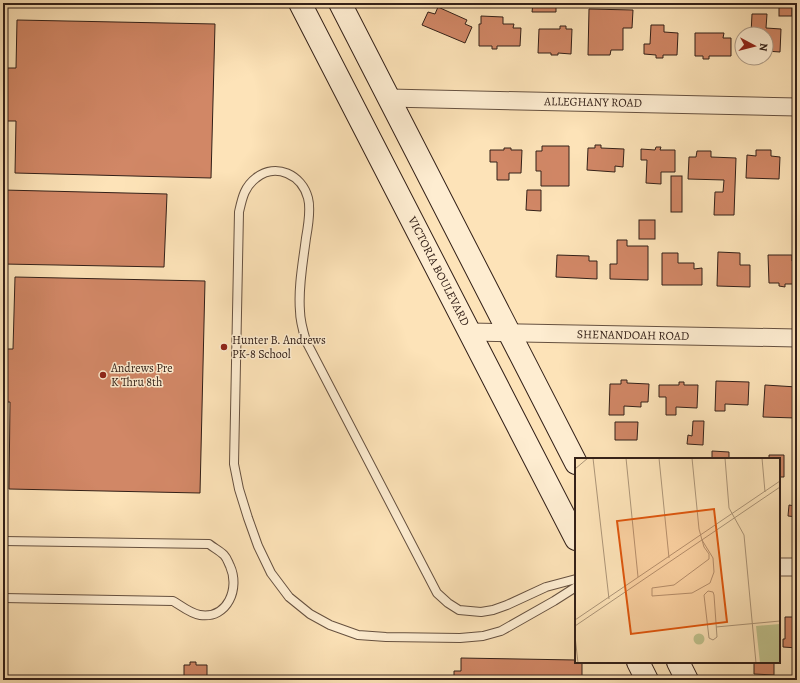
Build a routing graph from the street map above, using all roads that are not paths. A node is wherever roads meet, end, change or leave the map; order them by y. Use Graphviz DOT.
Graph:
graph roads {
  1 [pos="300,3"];
  2 [pos="340,3"];
  3 [pos="389,98"];
  4 [pos="797,106"];
  5 [pos="470,332"];
  6 [pos="508,332"];
  7 [pos="797,338"];
  8 [pos="575,460"];
  9 [pos="575,537"];
  10 [pos="3,541"];
  11 [pos="780,567"];
  12 [pos="797,567"];
  13 [pos="575,580"];
  14 [pos="575,588"];
  15 [pos="3,598"];
  16 [pos="638,663"];
  17 [pos="678,663"];
  18 [pos="647,680"];
  19 [pos="687,680"];
  1 -- 5 [label="main road, VICTORIA BOULEVARD"];
  2 -- 3 [label="main road"];
  3 -- 4 [label="street, ALLEGHANY ROAD"];
  3 -- 6 [label="main road"];
  5 -- 6 [label="street, SHENANDOAH ROAD"];
  5 -- 9 [label="main road, VICTORIA BOULEVARD"];
  6 -- 7 [label="street, SHENANDOAH ROAD"];
  6 -- 8 [label="main road"];
  10 -- 15 [label="lane"];
  11 -- 12 [label="street"];
  13 -- 14 [label="lane"];
  16 -- 18 [label="main road"];
  17 -- 19 [label="main road"];
}
